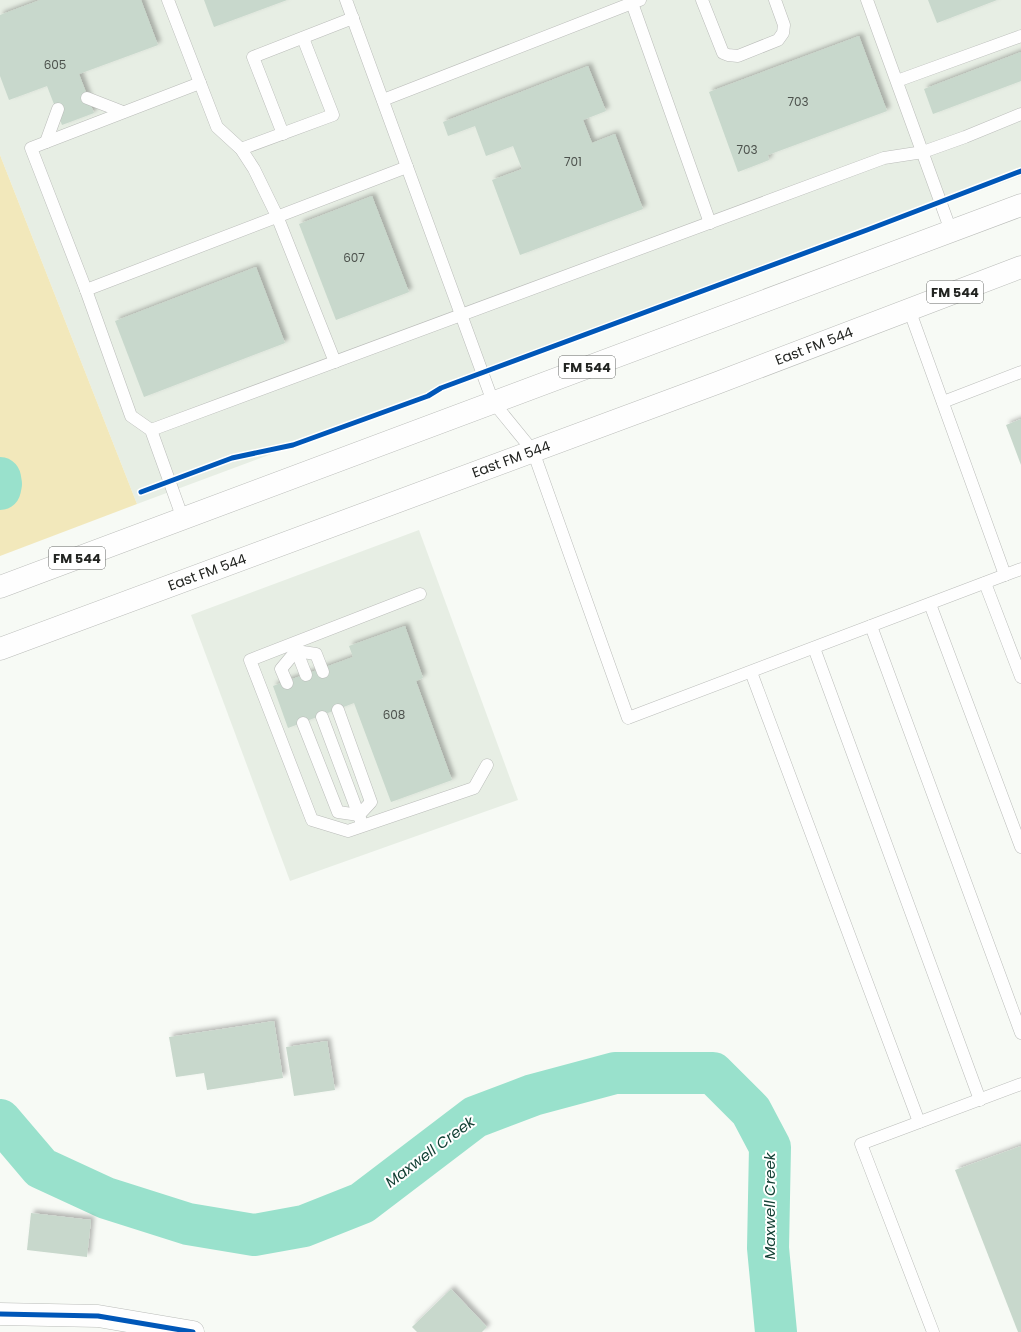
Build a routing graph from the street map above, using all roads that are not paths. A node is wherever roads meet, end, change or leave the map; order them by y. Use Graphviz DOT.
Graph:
graph roads {
  1 [pos="168,0"];
  2 [pos="346,0"];
  3 [pos="702,0"];
  4 [pos="775,0"];
  5 [pos="867,0"];
  6 [pos="636,2"];
  7 [pos="353,18"];
  8 [pos="1021,36"];
  9 [pos="303,38"];
  10 [pos="897,81"];
  11 [pos="200,83"];
  12 [pos="88,98"];
  13 [pos="383,100"];
  14 [pos="58,109"];
  15 [pos="123,112"];
  16 [pos="1021,114"];
  17 [pos="283,134"];
  18 [pos="46,142"];
  19 [pos="241,149"];
  20 [pos="923,152"];
  21 [pos="407,167"];
  22 [pos="1021,205"];
  23 [pos="278,216"];
  24 [pos="710,223"];
  25 [pos="952,231"];
  26 [pos="1021,267"];
  27 [pos="86,290"];
  28 [pos="909,309"];
  29 [pos="461,315"];
  30 [pos="335,362"];
  31 [pos="1021,372"];
  32 [pos="493,402"];
  33 [pos="943,402"];
  34 [pos="151,430"];
  35 [pos="533,451"];
  36 [pos="183,519"];
  37 [pos="1021,570"];
  38 [pos="1005,576"];
  39 [pos="985,583"];
  40 [pos="0,587"];
  41 [pos="420,594"];
  42 [pos="930,604"];
  43 [pos="871,626"];
  44 [pos="295,647"];
  45 [pos="814,648"];
  46 [pos="0,649"];
  47 [pos="323,672"];
  48 [pos="751,672"];
  49 [pos="306,675"];
  50 [pos="1021,678"];
  51 [pos="287,683"];
  52 [pos="338,710"];
  53 [pos="322,717"];
  54 [pos="303,723"];
  55 [pos="487,765"];
  56 [pos="361,821"];
  57 [pos="1021,847"];
  58 [pos="1021,1032"];
  59 [pos="1021,1084"];
  60 [pos="980,1100"];
  61 [pos="919,1122"];
  62 [pos="0,1314"];
  63 [pos="193,1332"];
  64 [pos="933,1332"];
  1 -- 11 [label="lane"];
  2 -- 7 [label="lane"];
  3 -- 4 [label="lane"];
  5 -- 10 [label="lane"];
  6 -- 13 [label="lane"];
  6 -- 24 [label="lane"];
  7 -- 9 [label="lane"];
  7 -- 13 [label="lane"];
  8 -- 10 [label="lane"];
  9 -- 17 [label="lane"];
  9 -- 17 [label="lane"];
  10 -- 20 [label="lane"];
  11 -- 15 [label="lane"];
  11 -- 19 [label="lane"];
  12 -- 15 [label="lane"];
  13 -- 21 [label="lane"];
  14 -- 18 [label="lane"];
  15 -- 18 [label="lane"];
  16 -- 20 [label="lane"];
  17 -- 19 [label="lane"];
  18 -- 27 [label="lane"];
  19 -- 23 [label="lane"];
  20 -- 24 [label="lane"];
  20 -- 25 [label="lane"];
  21 -- 23 [label="lane"];
  21 -- 29 [label="lane"];
  22 -- 25 [label="main road, FM 544"];
  23 -- 27 [label="lane"];
  23 -- 30 [label="lane"];
  24 -- 29 [label="lane"];
  25 -- 32 [label="main road, FM 544"];
  26 -- 28 [label="main road, East FM 544 / FM 544"];
  27 -- 34 [label="lane"];
  28 -- 33 [label="lane"];
  28 -- 35 [label="main road, East FM 544 / FM 544"];
  29 -- 30 [label="lane"];
  29 -- 32 [label="lane"];
  30 -- 34 [label="lane"];
  31 -- 33 [label="lane"];
  32 -- 35 [label="lane"];
  32 -- 36 [label="main road, FM 544"];
  33 -- 38 [label="lane"];
  34 -- 36 [label="lane"];
  35 -- 46 [label="main road, East FM 544 / FM 544"];
  35 -- 48 [label="lane"];
  36 -- 40 [label="main road, FM 544"];
  37 -- 38 [label="lane"];
  38 -- 39 [label="lane"];
  39 -- 42 [label="lane"];
  39 -- 50 [label="lane"];
  41 -- 44 [label="lane"];
  42 -- 43 [label="lane"];
  42 -- 57 [label="lane"];
  43 -- 45 [label="lane"];
  43 -- 58 [label="lane"];
  44 -- 47 [label="lane"];
  44 -- 49 [label="lane"];
  44 -- 51 [label="lane"];
  44 -- 56 [label="lane"];
  45 -- 48 [label="lane"];
  45 -- 60 [label="lane"];
  48 -- 61 [label="lane"];
  52 -- 56 [label="lane"];
  53 -- 56 [label="lane"];
  54 -- 56 [label="lane"];
  55 -- 56 [label="lane"];
  59 -- 60 [label="lane"];
  60 -- 61 [label="lane"];
  61 -- 64 [label="lane"];
  62 -- 63 [label="main road"];
}
